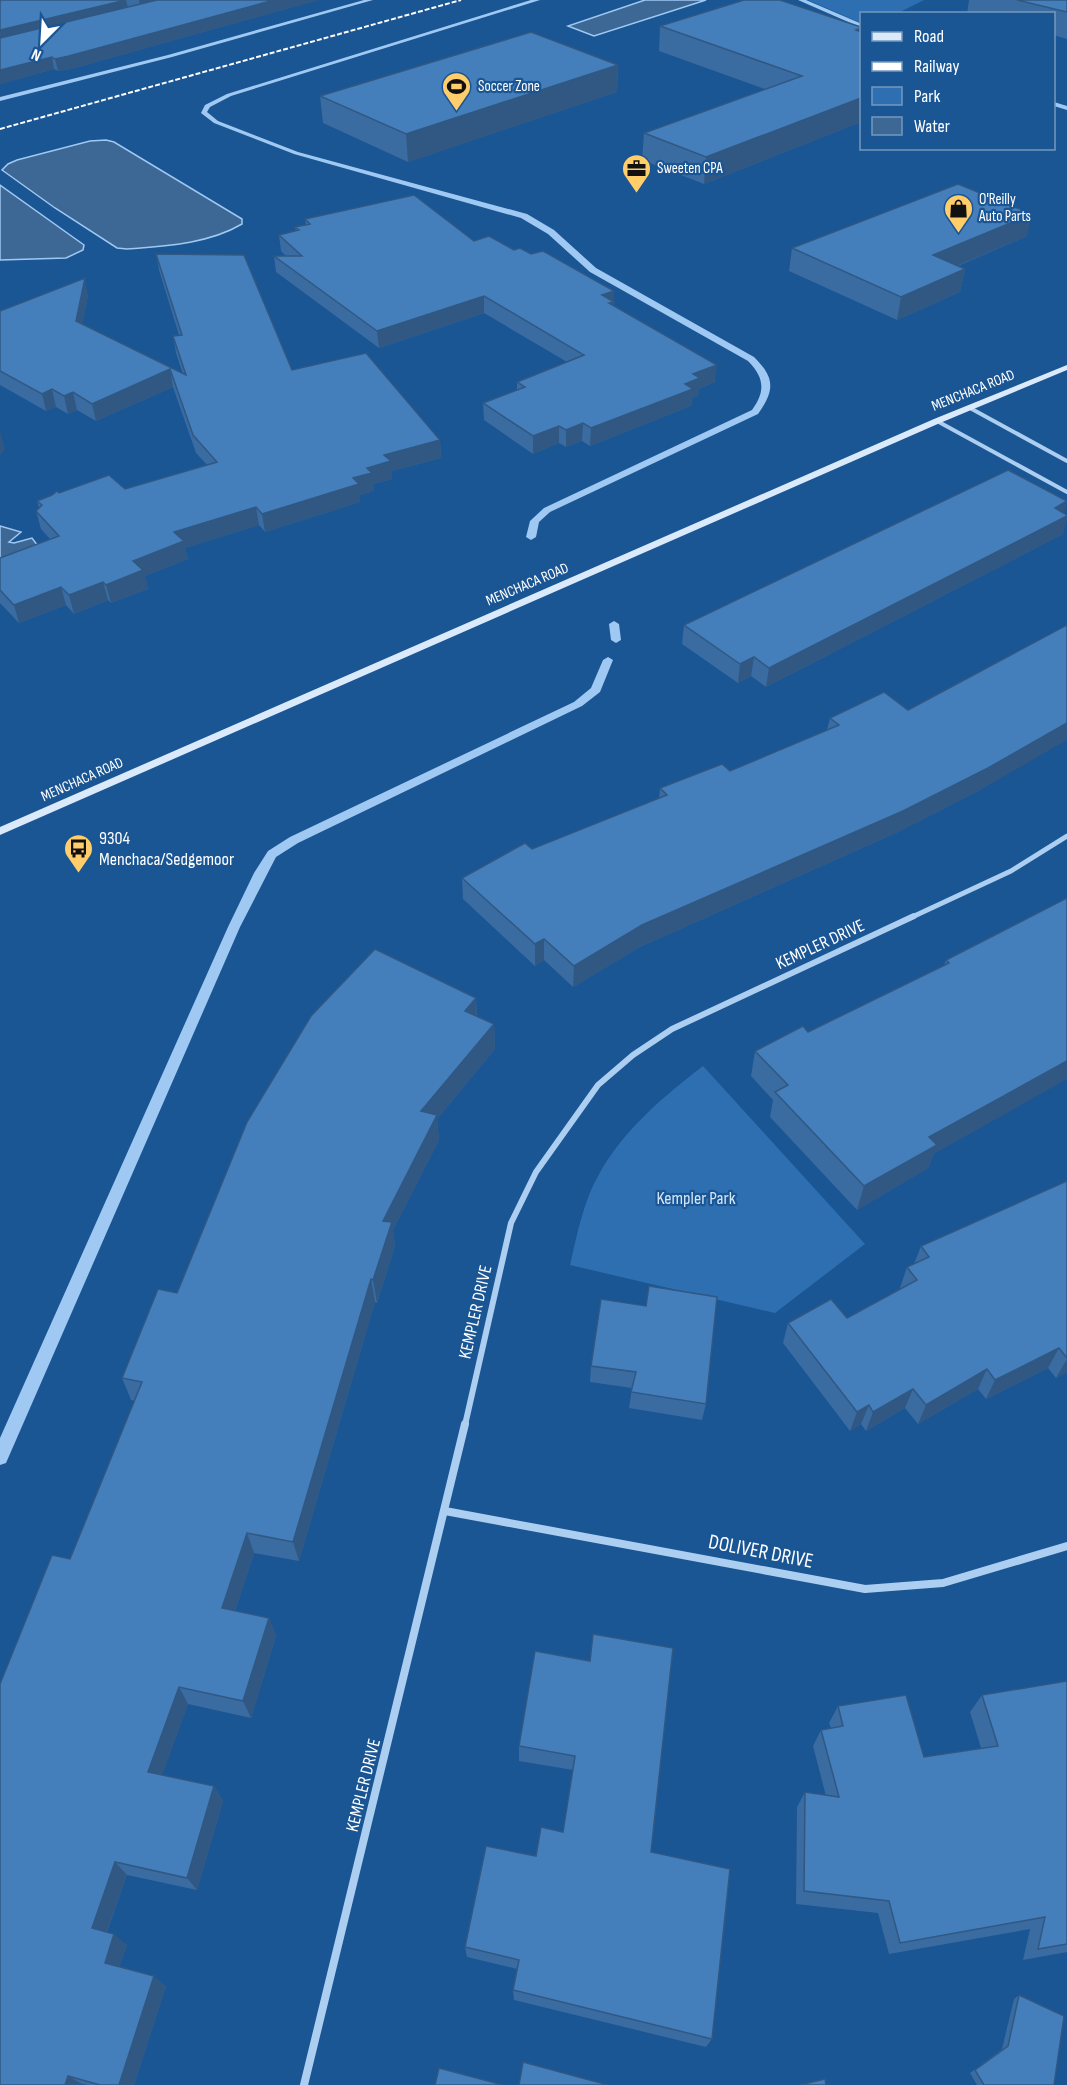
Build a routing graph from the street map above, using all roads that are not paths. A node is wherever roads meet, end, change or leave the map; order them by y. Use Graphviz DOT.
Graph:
graph roads {
  1 [pos="1067,367"];
  2 [pos="970,408"];
  3 [pos="937,421"];
  4 [pos="1067,461"];
  5 [pos="1067,492"];
  6 [pos="0,831"];
  7 [pos="1067,836"];
  8 [pos="446,1511"];
  9 [pos="1067,1546"];
  10 [pos="304,2085"];
  1 -- 2 [label="main road, MENCHACA ROAD"];
  2 -- 3 [label="main road, MENCHACA ROAD"];
  2 -- 4 [label="street"];
  3 -- 5 [label="street"];
  3 -- 6 [label="main road, MENCHACA ROAD"];
  7 -- 8 [label="street, KEMPLER DRIVE"];
  8 -- 9 [label="street, DOLIVER DRIVE"];
  8 -- 10 [label="street, KEMPLER DRIVE"];
}
